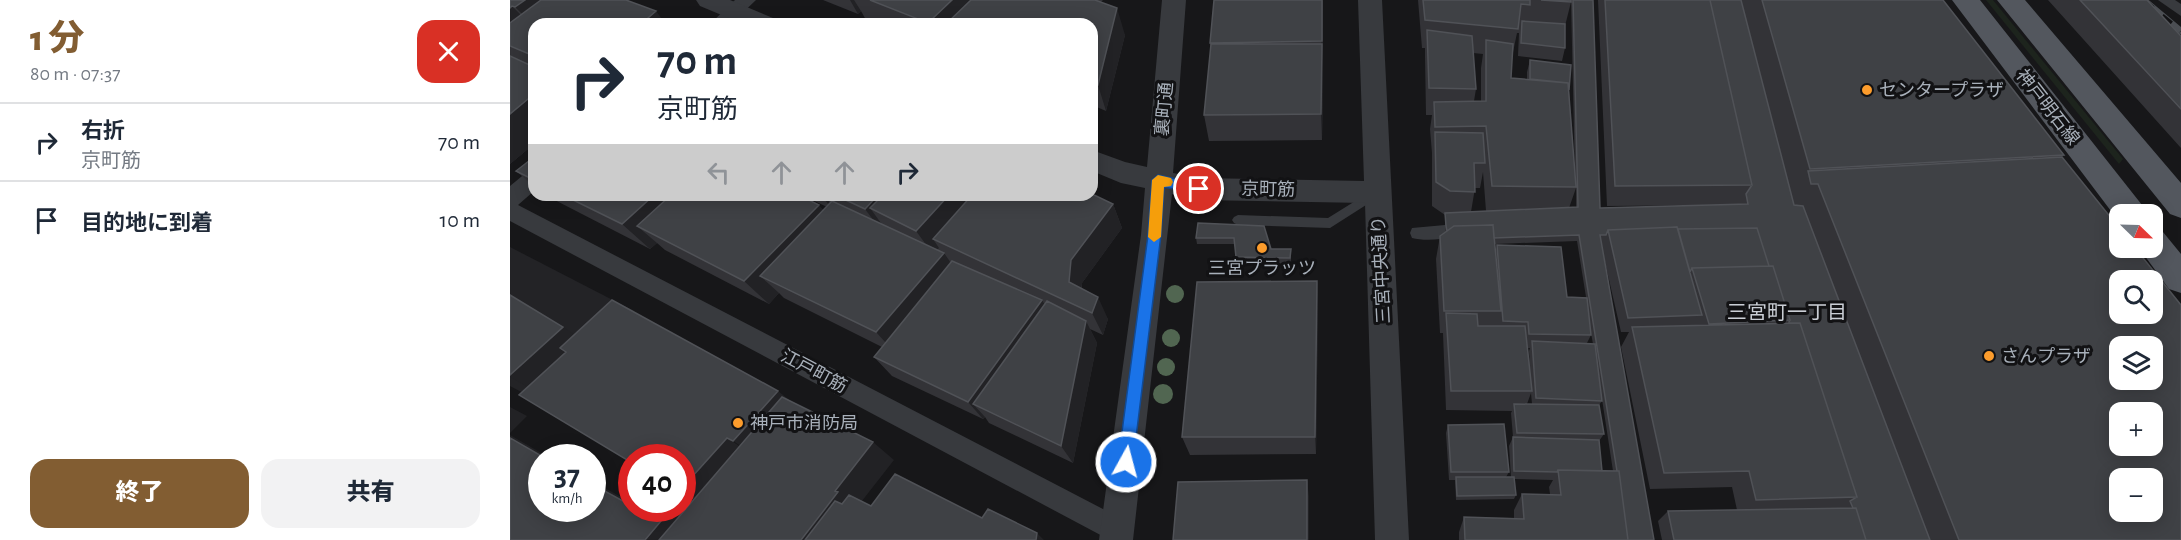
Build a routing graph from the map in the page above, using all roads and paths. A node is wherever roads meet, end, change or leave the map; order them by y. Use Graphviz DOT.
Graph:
graph roads {
  1 [pos="708,0"];
  2 [pos="1174,0"];
  3 [pos="1370,0"];
  4 [pos="1965,0"];
  5 [pos="2010,0"];
  6 [pos="2165,0"];
  7 [pos="2181,11"];
  8 [pos="734,12"];
  9 [pos="750,18"];
  10 [pos="1098,162"];
  11 [pos="1158,180"];
  12 [pos="528,183"];
  13 [pos="1377,192"];
  14 [pos="510,199"];
  15 [pos="2123,204"];
  16 [pos="2181,205"];
  17 [pos="510,212"];
  18 [pos="1238,220"];
  19 [pos="1445,232"];
  20 [pos="1418,233"];
  21 [pos="2163,256"];
  22 [pos="2181,279"];
  23 [pos="1117,535"];
  24 [pos="1392,540"];
  1 -- 8 [label="street"];
  2 -- 11 [label="street, 裏町通"];
  3 -- 13 [label="street, 三宮中央通り"];
  4 -- 15 [label="main road, 神戸明石線"];
  5 -- 16 [label="main road, 神戸明石線"];
  6 -- 7 [label="street"];
  8 -- 9 [label="street"];
  10 -- 11 [label="street, 京町筋"];
  11 -- 13 [label="street, 京町筋"];
  11 -- 23 [label="street, 裏町通"];
  12 -- 14 [label="street"];
  13 -- 18 [label="lane"];
  13 -- 24 [label="street, 三宮中央通り"];
  17 -- 23 [label="street, 江戸町筋"];
  19 -- 20 [label="street"];
  21 -- 22 [label="main road"];
}
